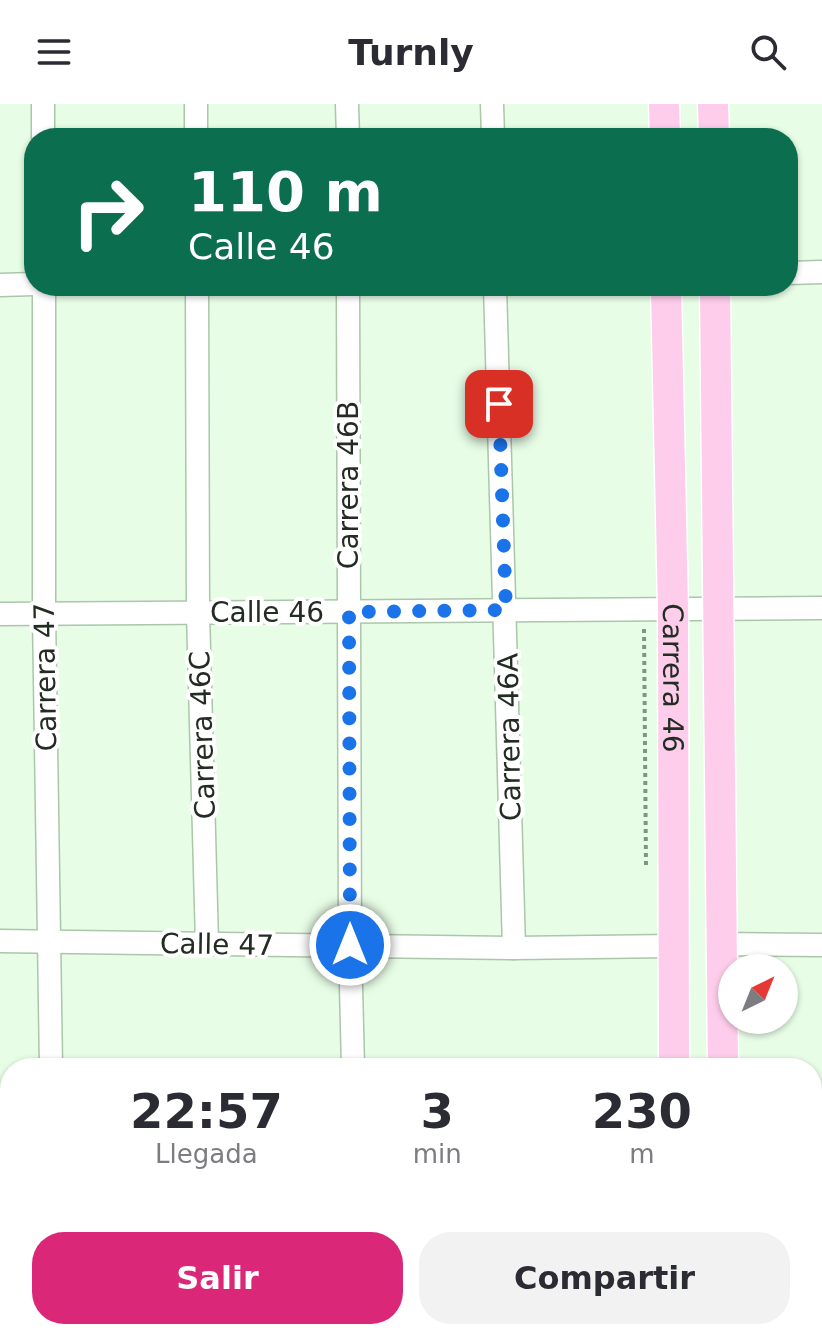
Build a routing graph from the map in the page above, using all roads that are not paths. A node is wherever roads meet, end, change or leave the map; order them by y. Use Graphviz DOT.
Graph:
graph roads {
  1 [pos="43,104"];
  2 [pos="196,104"];
  3 [pos="347,104"];
  4 [pos="492,104"];
  5 [pos="664,104"];
  6 [pos="713,104"];
  7 [pos="43,128"];
  8 [pos="196,128"];
  9 [pos="348,128"];
  10 [pos="493,128"];
  11 [pos="665,128"];
  12 [pos="714,128"];
  13 [pos="822,272"];
  14 [pos="798,273"];
  15 [pos="24,284"];
  16 [pos="0,285"];
  17 [pos="44,296"];
  18 [pos="197,296"];
  19 [pos="348,296"];
  20 [pos="495,296"];
  21 [pos="666,296"];
  22 [pos="715,296"];
  23 [pos="718,608"];
  24 [pos="822,608"];
  25 [pos="673,609"];
  26 [pos="506,610"];
  27 [pos="349,612"];
  28 [pos="198,613"];
  29 [pos="0,614"];
  30 [pos="44,614"];
  31 [pos="0,941"];
  32 [pos="48,942"];
  33 [pos="207,943"];
  34 [pos="722,944"];
  35 [pos="350,945"];
  36 [pos="822,945"];
  37 [pos="674,946"];
  38 [pos="514,948"];
  39 [pos="51,1058"];
  40 [pos="353,1058"];
  41 [pos="674,1058"];
  42 [pos="723,1058"];
  1 -- 7 [label="street"];
  2 -- 8 [label="street"];
  3 -- 9 [label="street"];
  4 -- 10 [label="street"];
  5 -- 11 [label="main road"];
  6 -- 12 [label="main road"];
  13 -- 14 [label="street"];
  15 -- 16 [label="street"];
  17 -- 30 [label="street, Carrera 47"];
  18 -- 28 [label="street, Carrera 46C"];
  19 -- 27 [label="street, Carrera 46B"];
  20 -- 26 [label="street, Carrera 46A"];
  21 -- 25 [label="main road, Carrera 46"];
  22 -- 23 [label="main road, Carrera 46"];
  23 -- 24 [label="street, Calle 46"];
  23 -- 25 [label="street, Calle 46"];
  23 -- 34 [label="main road, Carrera 46"];
  25 -- 26 [label="street, Calle 46"];
  25 -- 37 [label="main road, Carrera 46"];
  26 -- 27 [label="street, Calle 46"];
  26 -- 38 [label="street, Carrera 46A"];
  27 -- 28 [label="street, Calle 46"];
  27 -- 35 [label="street, Carrera 46B"];
  28 -- 30 [label="street, Calle 46"];
  28 -- 33 [label="street, Carrera 46C"];
  29 -- 30 [label="street, Calle 46"];
  30 -- 32 [label="street, Carrera 47"];
  31 -- 32 [label="street, Calle 47"];
  32 -- 33 [label="street, Calle 47"];
  32 -- 39 [label="street, Carrera 47"];
  33 -- 35 [label="street, Calle 47"];
  34 -- 36 [label="street"];
  34 -- 42 [label="main road, Carrera 46"];
  35 -- 38 [label="street, Calle 47"];
  35 -- 40 [label="street, Carrera 46B"];
  37 -- 38 [label="street, Calle 47"];
  37 -- 41 [label="main road, Carrera 46"];
}
